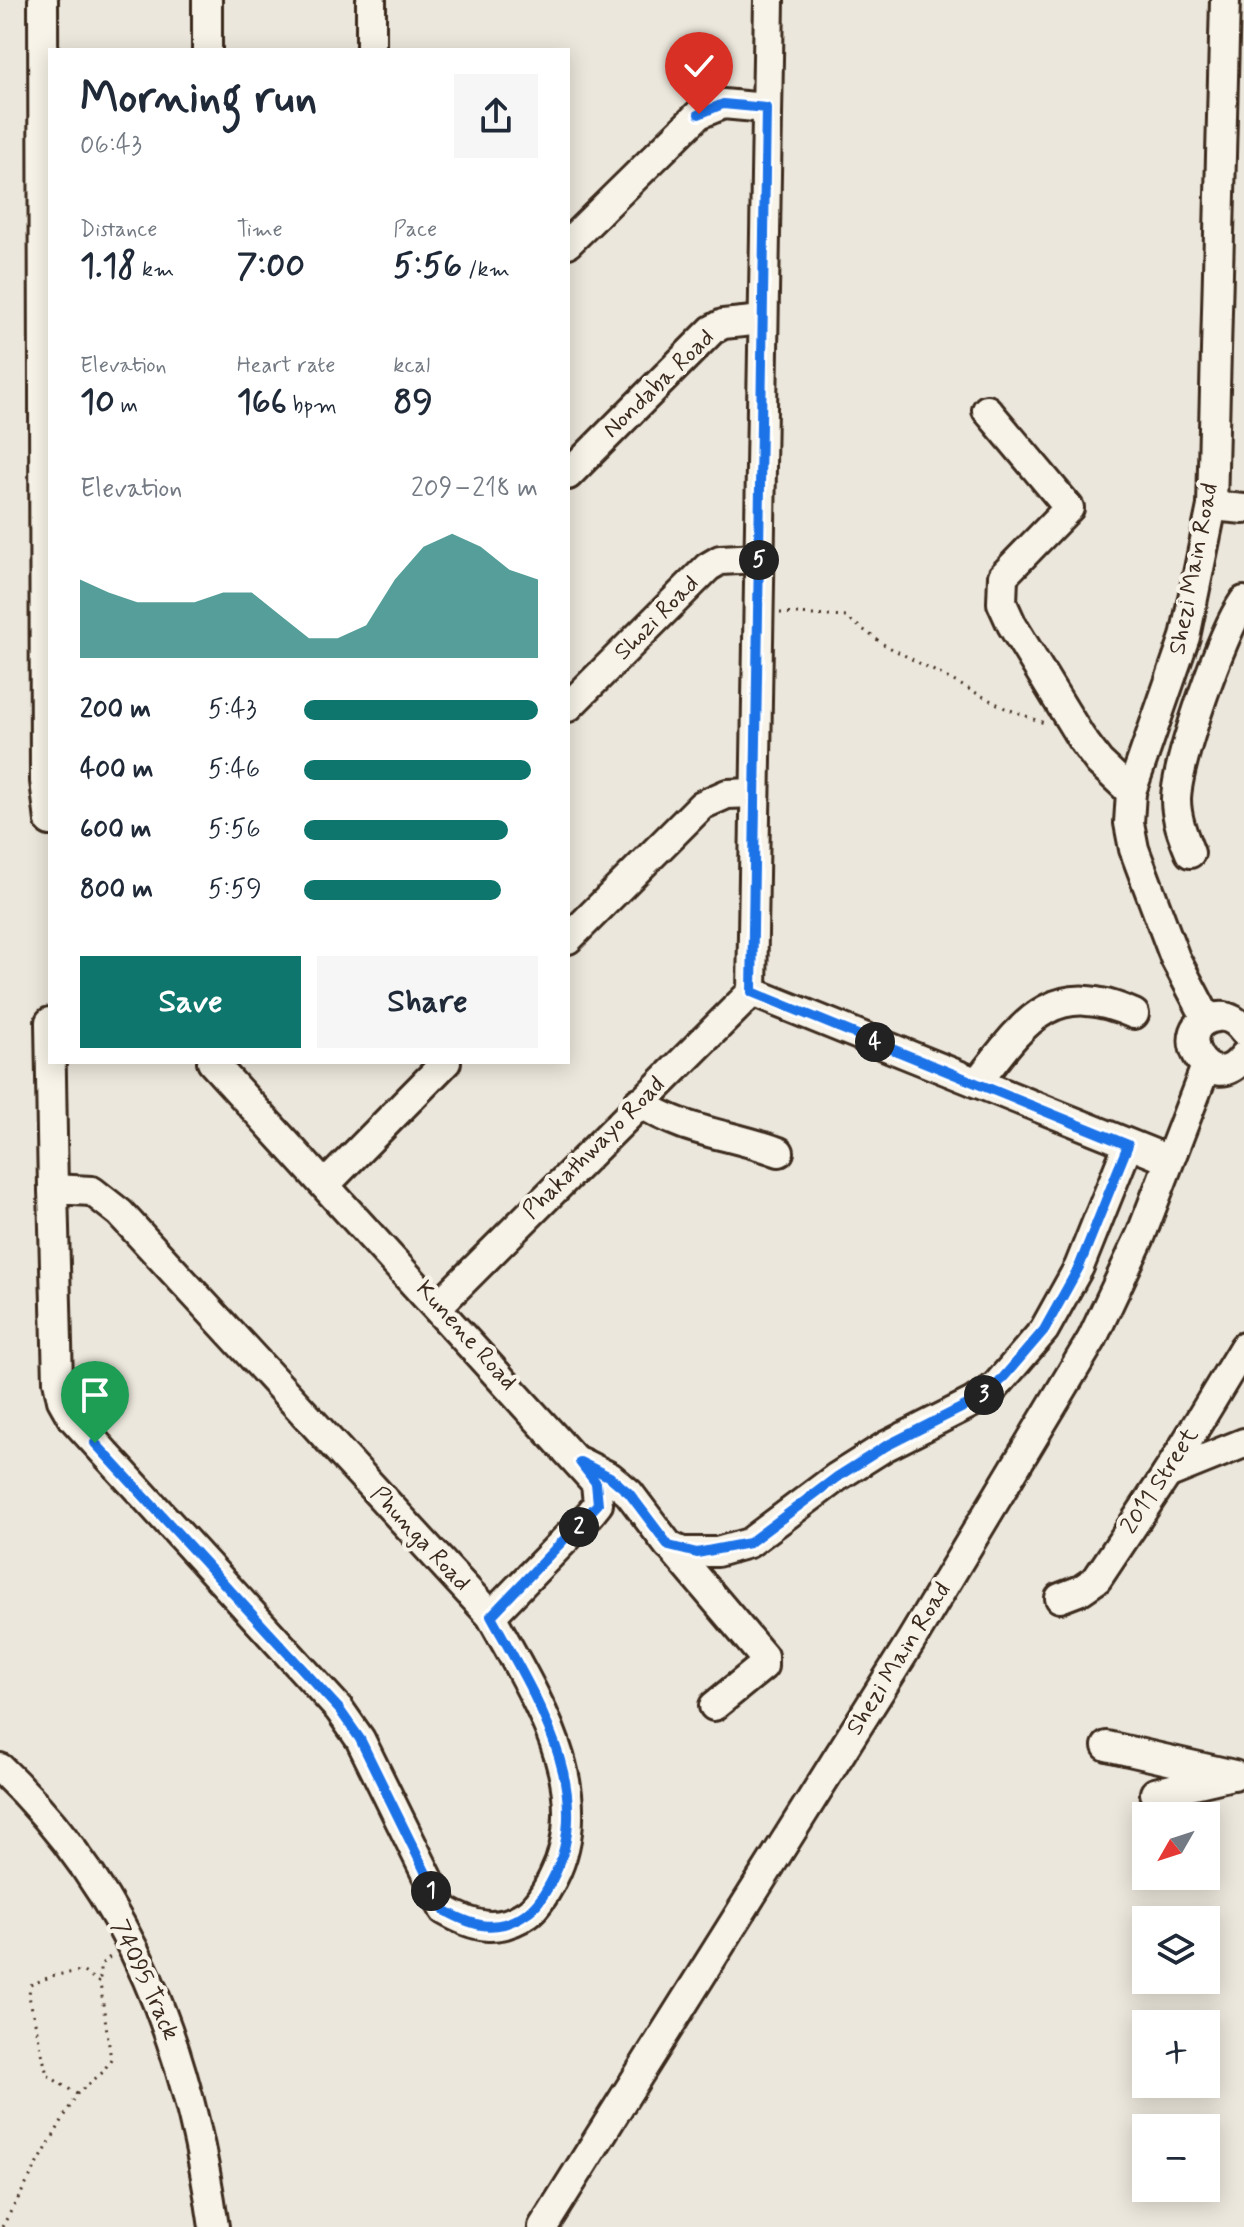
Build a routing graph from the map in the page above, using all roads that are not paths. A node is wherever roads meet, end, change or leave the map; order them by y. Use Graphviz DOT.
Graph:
graph roads {
  1 [pos="43,0"];
  2 [pos="207,0"];
  3 [pos="371,0"];
  4 [pos="769,0"];
  5 [pos="1225,0"];
  6 [pos="207,48"];
  7 [pos="371,48"];
  8 [pos="766,108"];
  9 [pos="570,241"];
  10 [pos="763,320"];
  11 [pos="987,410"];
  12 [pos="570,473"];
  13 [pos="48,496"];
  14 [pos="1212,506"];
  15 [pos="1244,509"];
  16 [pos="759,558"];
  17 [pos="1244,601"];
  18 [pos="570,705"];
  19 [pos="48,741"];
  20 [pos="1131,792"];
  21 [pos="755,793"];
  22 [pos="48,805"];
  23 [pos="1190,853"];
  24 [pos="570,937"];
  25 [pos="752,992"];
  26 [pos="1134,1014"];
  27 [pos="1207,1019"];
  28 [pos="1244,1031"];
  29 [pos="1244,1056"];
  30 [pos="51,1064"];
  31 [pos="216,1064"];
  32 [pos="444,1064"];
  33 [pos="1206,1066"];
  34 [pos="977,1083"];
  35 [pos="639,1102"];
  36 [pos="1128,1145"];
  37 [pos="779,1152"];
  38 [pos="1169,1160"];
  39 [pos="326,1184"];
  40 [pos="53,1189"];
  41 [pos="438,1306"];
  42 [pos="1244,1347"];
  43 [pos="1244,1443"];
  44 [pos="580,1462"];
  45 [pos="1167,1474"];
  46 [pos="669,1546"];
  47 [pos="1060,1598"];
  48 [pos="491,1616"];
  49 [pos="714,1706"];
  50 [pos="1107,1746"];
  51 [pos="0,1768"];
  52 [pos="1239,1773"];
  53 [pos="1155,1793"];
  54 [pos="214,2227"];
  55 [pos="543,2227"];
  1 -- 13 [label="street"];
  2 -- 6 [label="street"];
  3 -- 7 [label="street"];
  4 -- 8 [label="street"];
  5 -- 14 [label="street, Shezi Main Road"];
  8 -- 9 [label="street"];
  8 -- 10 [label="street"];
  10 -- 12 [label="street, Nondaba Road"];
  10 -- 16 [label="street"];
  11 -- 20 [label="street"];
  14 -- 15 [label="street"];
  14 -- 20 [label="street, Shezi Main Road"];
  16 -- 18 [label="street, Shozi Road"];
  16 -- 21 [label="street"];
  17 -- 23 [label="street"];
  19 -- 22 [label="street"];
  20 -- 27 [label="street, Shezi Main Road"];
  21 -- 24 [label="street"];
  21 -- 25 [label="street"];
  25 -- 34 [label="street"];
  25 -- 35 [label="street, Phakathwayo Road"];
  26 -- 34 [label="street"];
  27 -- 28 [label="street"];
  27 -- 33 [label="street"];
  29 -- 33 [label="street"];
  30 -- 40 [label="street"];
  31 -- 39 [label="street, Kunene Road"];
  32 -- 39 [label="street"];
  33 -- 38 [label="street, Shezi Main Road"];
  34 -- 36 [label="street"];
  35 -- 37 [label="street"];
  35 -- 41 [label="street, Phakathwayo Road"];
  36 -- 38 [label="street"];
  36 -- 46 [label="street"];
  38 -- 55 [label="street, Shezi Main Road"];
  39 -- 41 [label="street, Kunene Road"];
  40 -- 48 [label="street, Phunga Road"];
  40 -- 48 [label="street, Phunga Road"];
  41 -- 44 [label="street, Kunene Road"];
  42 -- 45 [label="street, 2011 Street"];
  43 -- 45 [label="street"];
  44 -- 46 [label="street"];
  44 -- 48 [label="street, Kunene Road"];
  45 -- 47 [label="street, 2011 Street"];
  46 -- 49 [label="street"];
  50 -- 52 [label="street"];
  51 -- 54 [label="street, 74095 Track"];
  52 -- 53 [label="street"];
}
